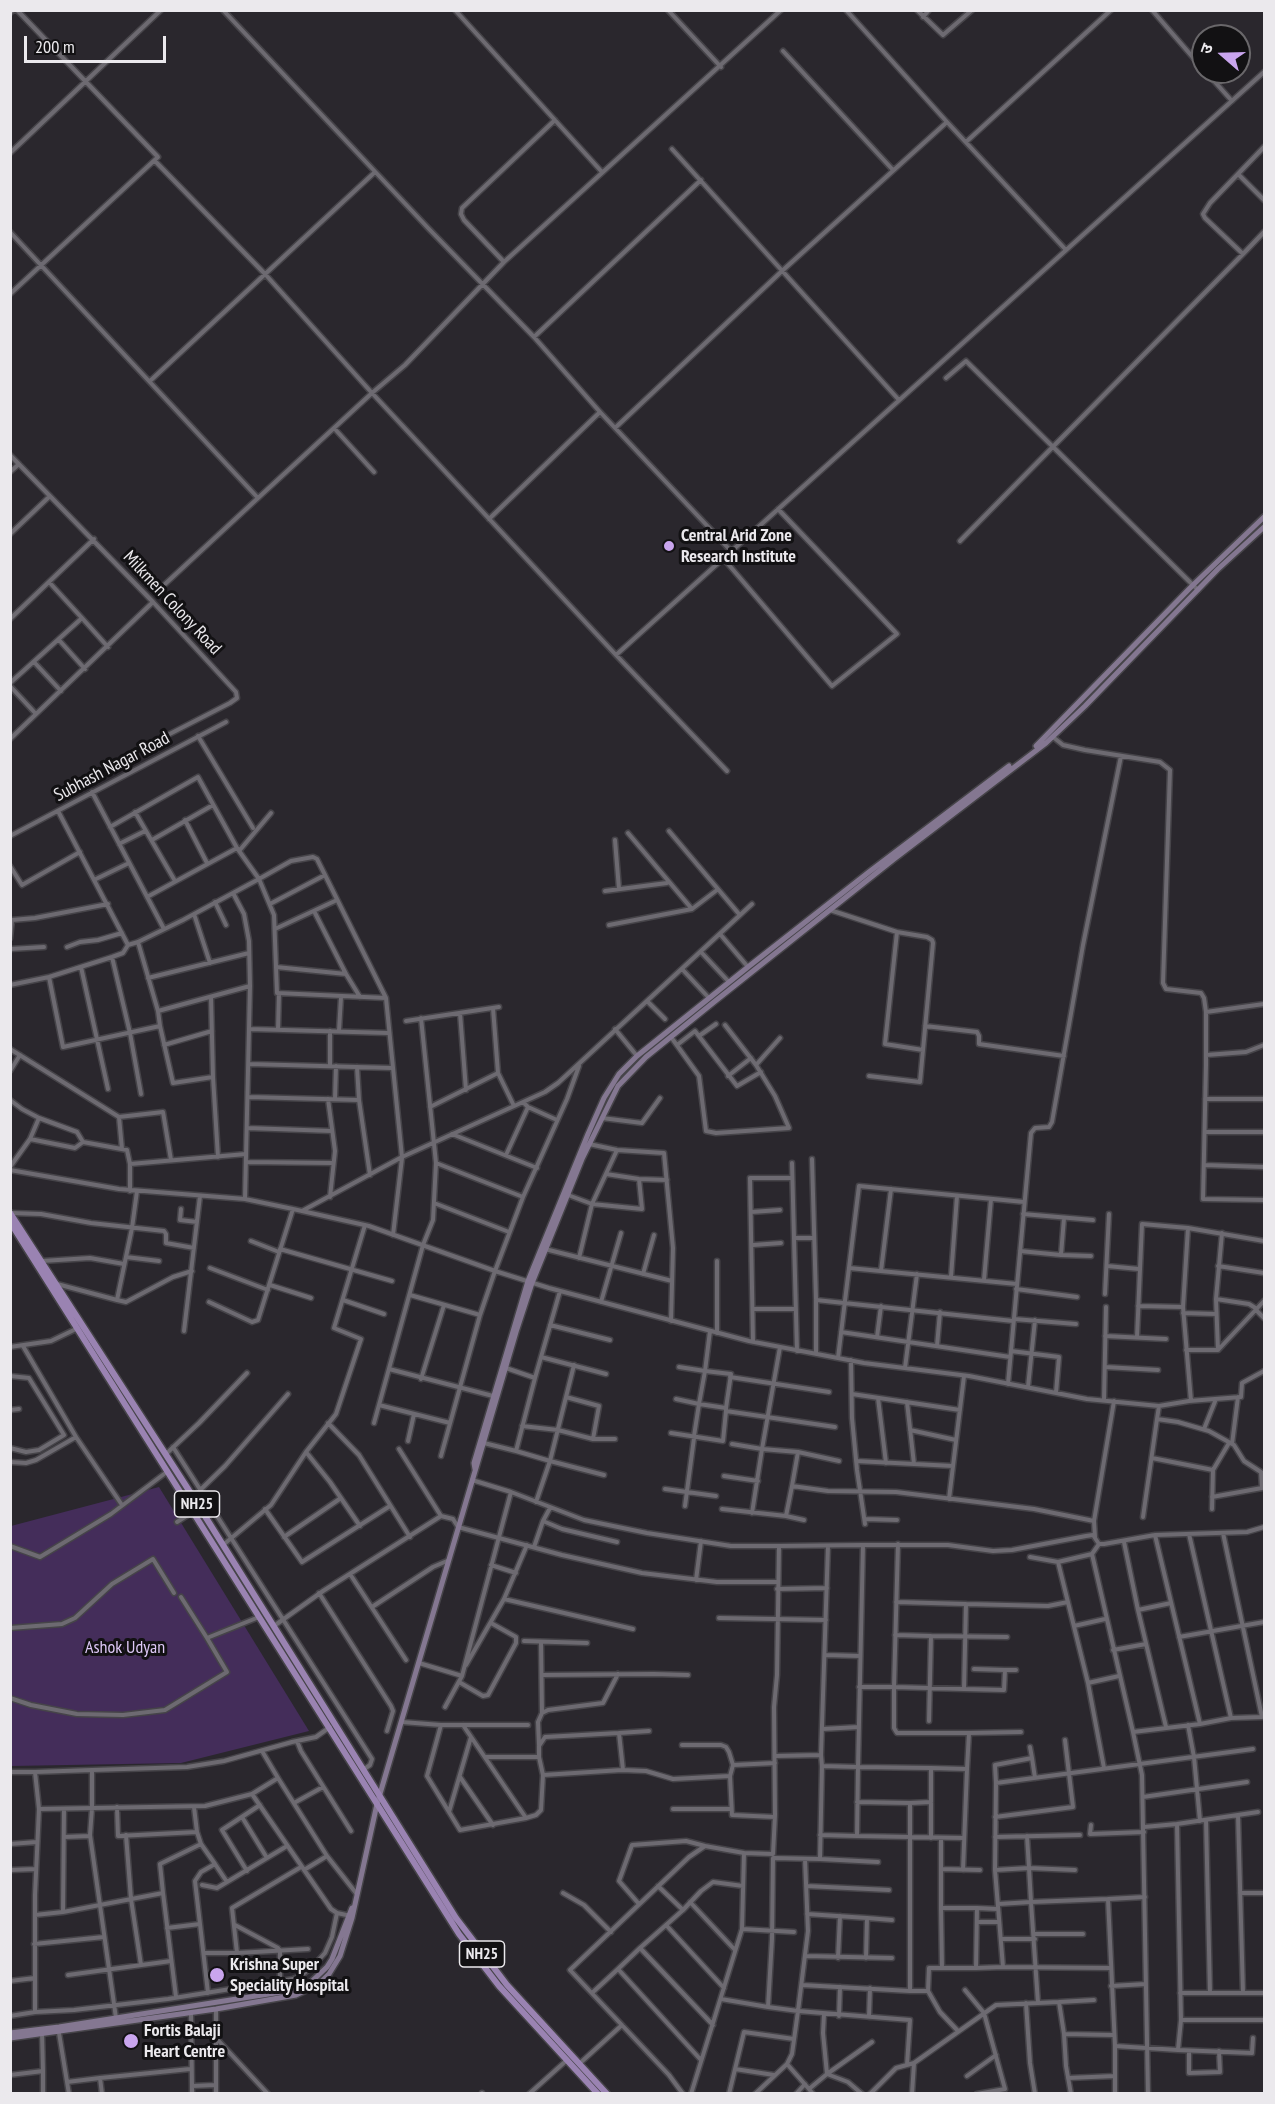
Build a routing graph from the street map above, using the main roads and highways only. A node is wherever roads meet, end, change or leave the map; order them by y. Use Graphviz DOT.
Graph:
graph roads {
  1 [pos="1264,517"];
  2 [pos="1264,526"];
  3 [pos="731,985"];
  4 [pos="11,1213"];
  5 [pos="10,1222"];
  6 [pos="530,1282"];
  7 [pos="80,1326"];
  8 [pos="475,1470"];
  9 [pos="332,1726"];
  10 [pos="380,1797"];
  11 [pos="377,1804"];
  12 [pos="350,1916"];
  13 [pos="42,2032"];
  14 [pos="10,2033"];
  15 [pos="10,2038"];
  16 [pos="577,2066"];
  17 [pos="598,2094"];
  18 [pos="607,2094"];
  1 -- 3 [label="main road"];
  2 -- 3 [label="main road"];
  3 -- 6 [label="main road"];
  3 -- 6 [label="main road"];
  4 -- 7 [label="main road, NH25"];
  5 -- 7 [label="main road, NH25"];
  6 -- 8 [label="main road"];
  6 -- 8 [label="main road"];
  7 -- 9 [label="main road, NH25"];
  7 -- 9 [label="main road, NH25"];
  8 -- 10 [label="main road"];
  9 -- 10 [label="main road, NH25"];
  9 -- 11 [label="main road, NH25"];
  10 -- 11 [label="main road"];
  10 -- 16 [label="main road, NH25"];
  11 -- 12 [label="main road"];
  11 -- 16 [label="main road, NH25"];
  12 -- 13 [label="main road"];
  12 -- 13 [label="main road"];
  13 -- 14 [label="main road"];
  13 -- 15 [label="main road"];
  16 -- 17 [label="main road, NH25"];
  16 -- 18 [label="main road, NH25"];
}
